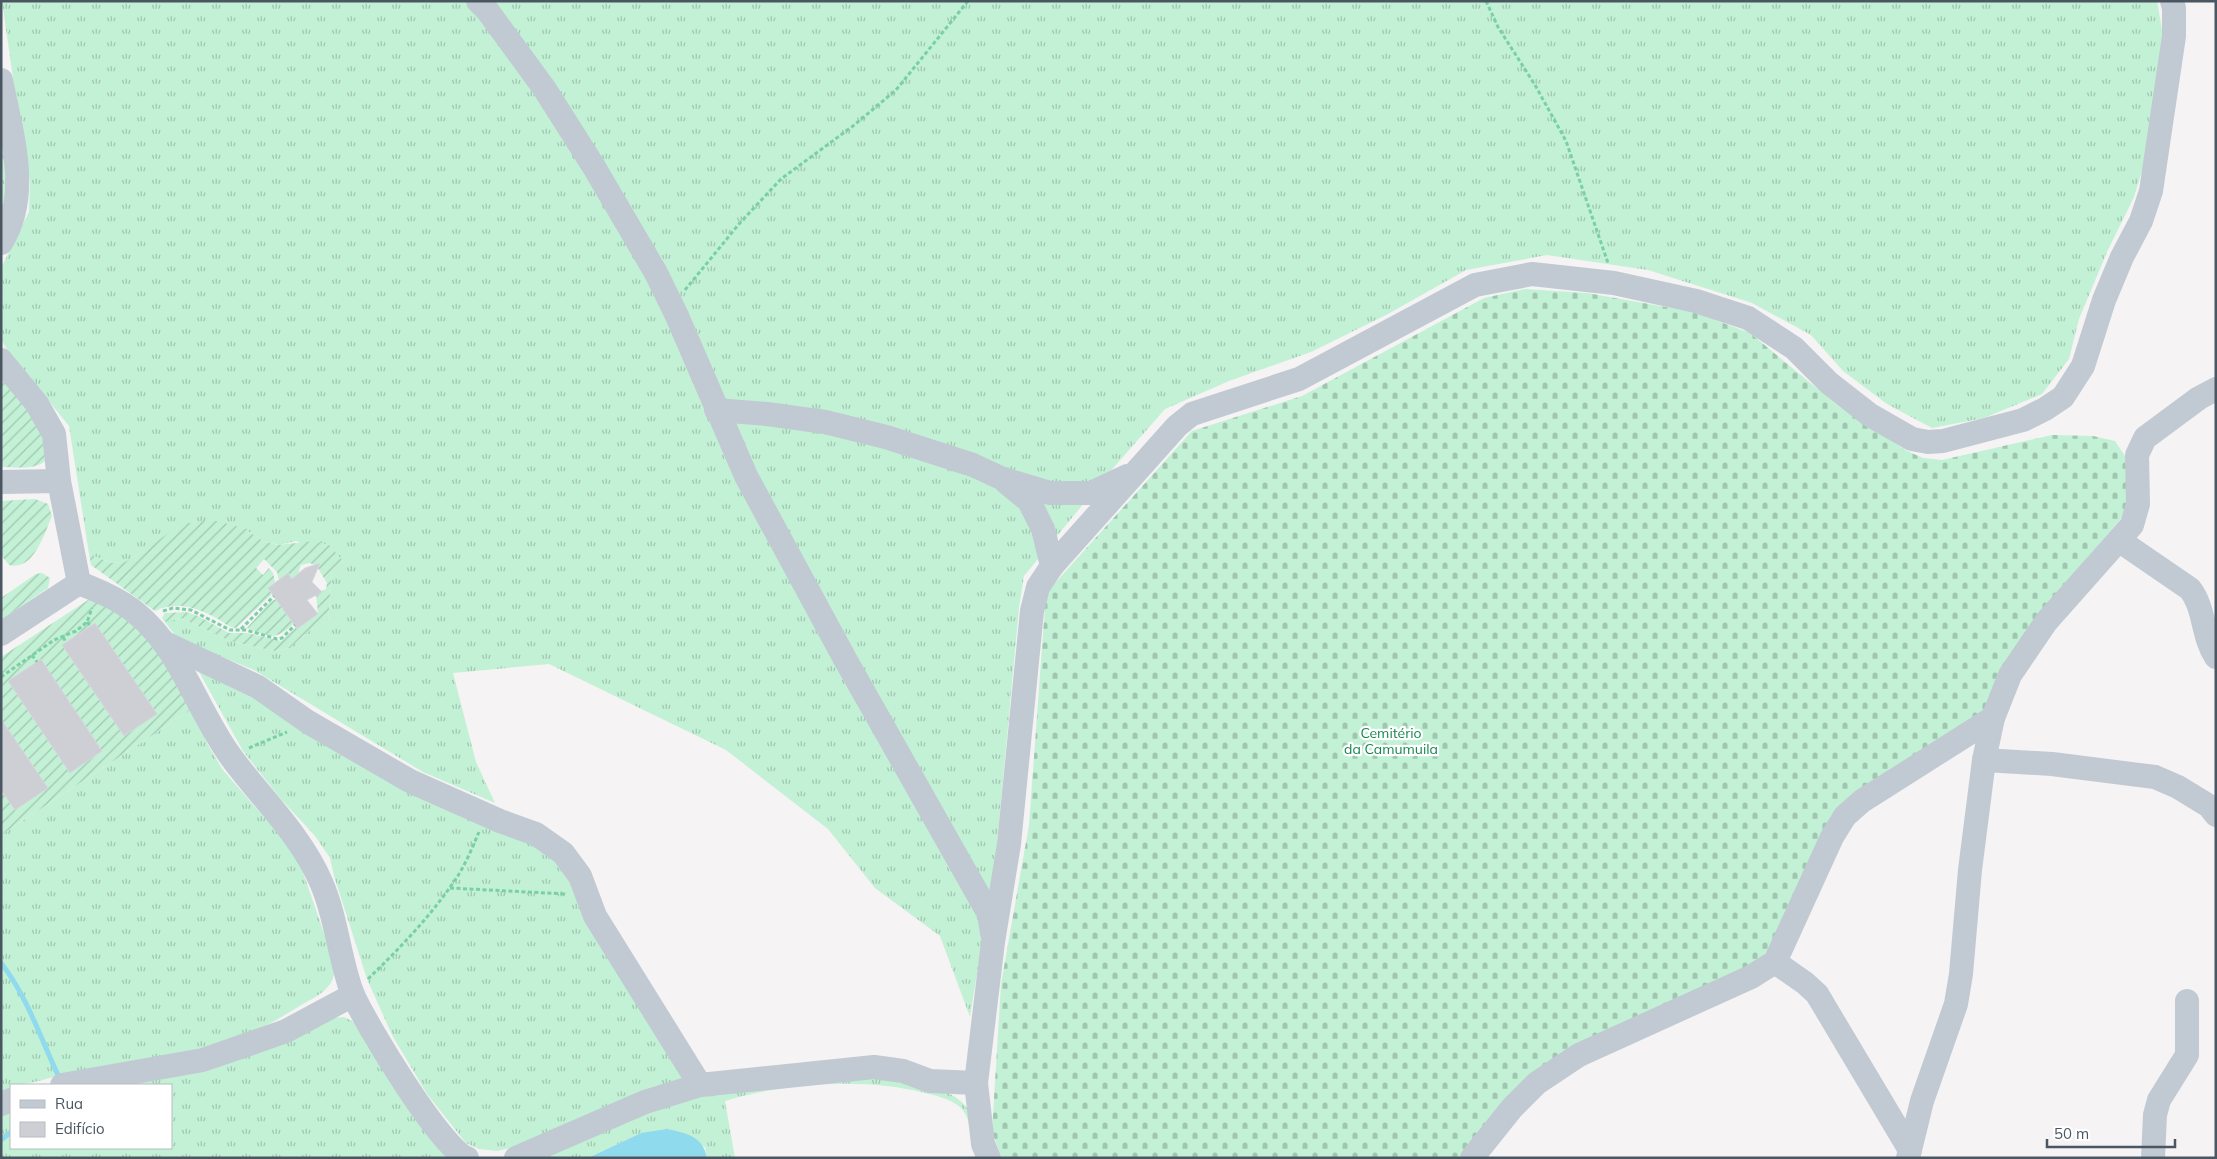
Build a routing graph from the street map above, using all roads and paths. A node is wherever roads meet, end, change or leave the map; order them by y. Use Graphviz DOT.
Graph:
graph roads {
  1 [pos="478,1"];
  2 [pos="968,1"];
  3 [pos="1486,1"];
  4 [pos="2172,1"];
  5 [pos="1,80"];
  6 [pos="1,243"];
  7 [pos="1614,283"];
  8 [pos="673,307"];
  9 [pos="1,360"];
  10 [pos="2216,389"];
  11 [pos="716,410"];
  12 [pos="1137,471"];
  13 [pos="1003,479"];
  14 [pos="59,481"];
  15 [pos="1,482"];
  16 [pos="2120,540"];
  17 [pos="1052,566"];
  18 [pos="79,583"];
  19 [pos="274,596"];
  20 [pos="94,604"];
  21 [pos="158,614"];
  22 [pos="87,622"];
  23 [pos="295,625"];
  24 [pos="91,626"];
  25 [pos="241,630"];
  26 [pos="1,634"];
  27 [pos="63,637"];
  28 [pos="66,642"];
  29 [pos="163,642"];
  30 [pos="32,655"];
  31 [pos="2216,657"];
  32 [pos="37,662"];
  33 [pos="6,674"];
  34 [pos="1,677"];
  35 [pos="10,680"];
  36 [pos="1994,718"];
  37 [pos="308,722"];
  38 [pos="230,756"];
  39 [pos="1984,760"];
  40 [pos="487,815"];
  41 [pos="2216,815"];
  42 [pos="449,888"];
  43 [pos="587,895"];
  44 [pos="993,942"];
  45 [pos="1775,962"];
  46 [pos="354,995"];
  47 [pos="2187,1002"];
  48 [pos="976,1083"];
  49 [pos="68,1084"];
  50 [pos="700,1085"];
  51 [pos="1909,1154"];
  52 [pos="467,1158"];
  53 [pos="516,1158"];
  54 [pos="989,1158"];
  55 [pos="1472,1158"];
  56 [pos="2153,1158"];
  1 -- 8 [label="street"];
  2 -- 8 [label="path"];
  3 -- 7 [label="path"];
  4 -- 7 [label="street"];
  5 -- 6 [label="street"];
  7 -- 12 [label="street"];
  8 -- 11 [label="street"];
  9 -- 14 [label="street"];
  10 -- 16 [label="street"];
  11 -- 13 [label="street"];
  11 -- 44 [label="street"];
  12 -- 13 [label="street"];
  12 -- 17 [label="street"];
  13 -- 17 [label="street"];
  14 -- 15 [label="street"];
  14 -- 18 [label="street"];
  16 -- 31 [label="street"];
  16 -- 36 [label="street"];
  17 -- 44 [label="street"];
  18 -- 26 [label="street"];
  18 -- 29 [label="street"];
  19 -- 25 [label="path"];
  20 -- 22 [label="path"];
  21 -- 25 [label="path"];
  22 -- 24 [label="path"];
  22 -- 27 [label="path"];
  23 -- 25 [label="path"];
  27 -- 28 [label="path"];
  27 -- 30 [label="path"];
  29 -- 37 [label="street"];
  29 -- 38 [label="street"];
  30 -- 32 [label="path"];
  30 -- 33 [label="path"];
  33 -- 34 [label="path"];
  33 -- 35 [label="path"];
  36 -- 39 [label="street"];
  36 -- 45 [label="street"];
  37 -- 38 [label="path"];
  37 -- 40 [label="street"];
  38 -- 46 [label="street"];
  39 -- 41 [label="street"];
  39 -- 51 [label="street"];
  40 -- 42 [label="path"];
  40 -- 43 [label="street"];
  42 -- 43 [label="path"];
  42 -- 46 [label="path"];
  43 -- 50 [label="street"];
  44 -- 48 [label="street"];
  45 -- 51 [label="street"];
  45 -- 55 [label="street"];
  46 -- 49 [label="street"];
  46 -- 52 [label="street"];
  47 -- 56 [label="street"];
  48 -- 50 [label="street"];
  48 -- 54 [label="street"];
  50 -- 53 [label="street"];
}
